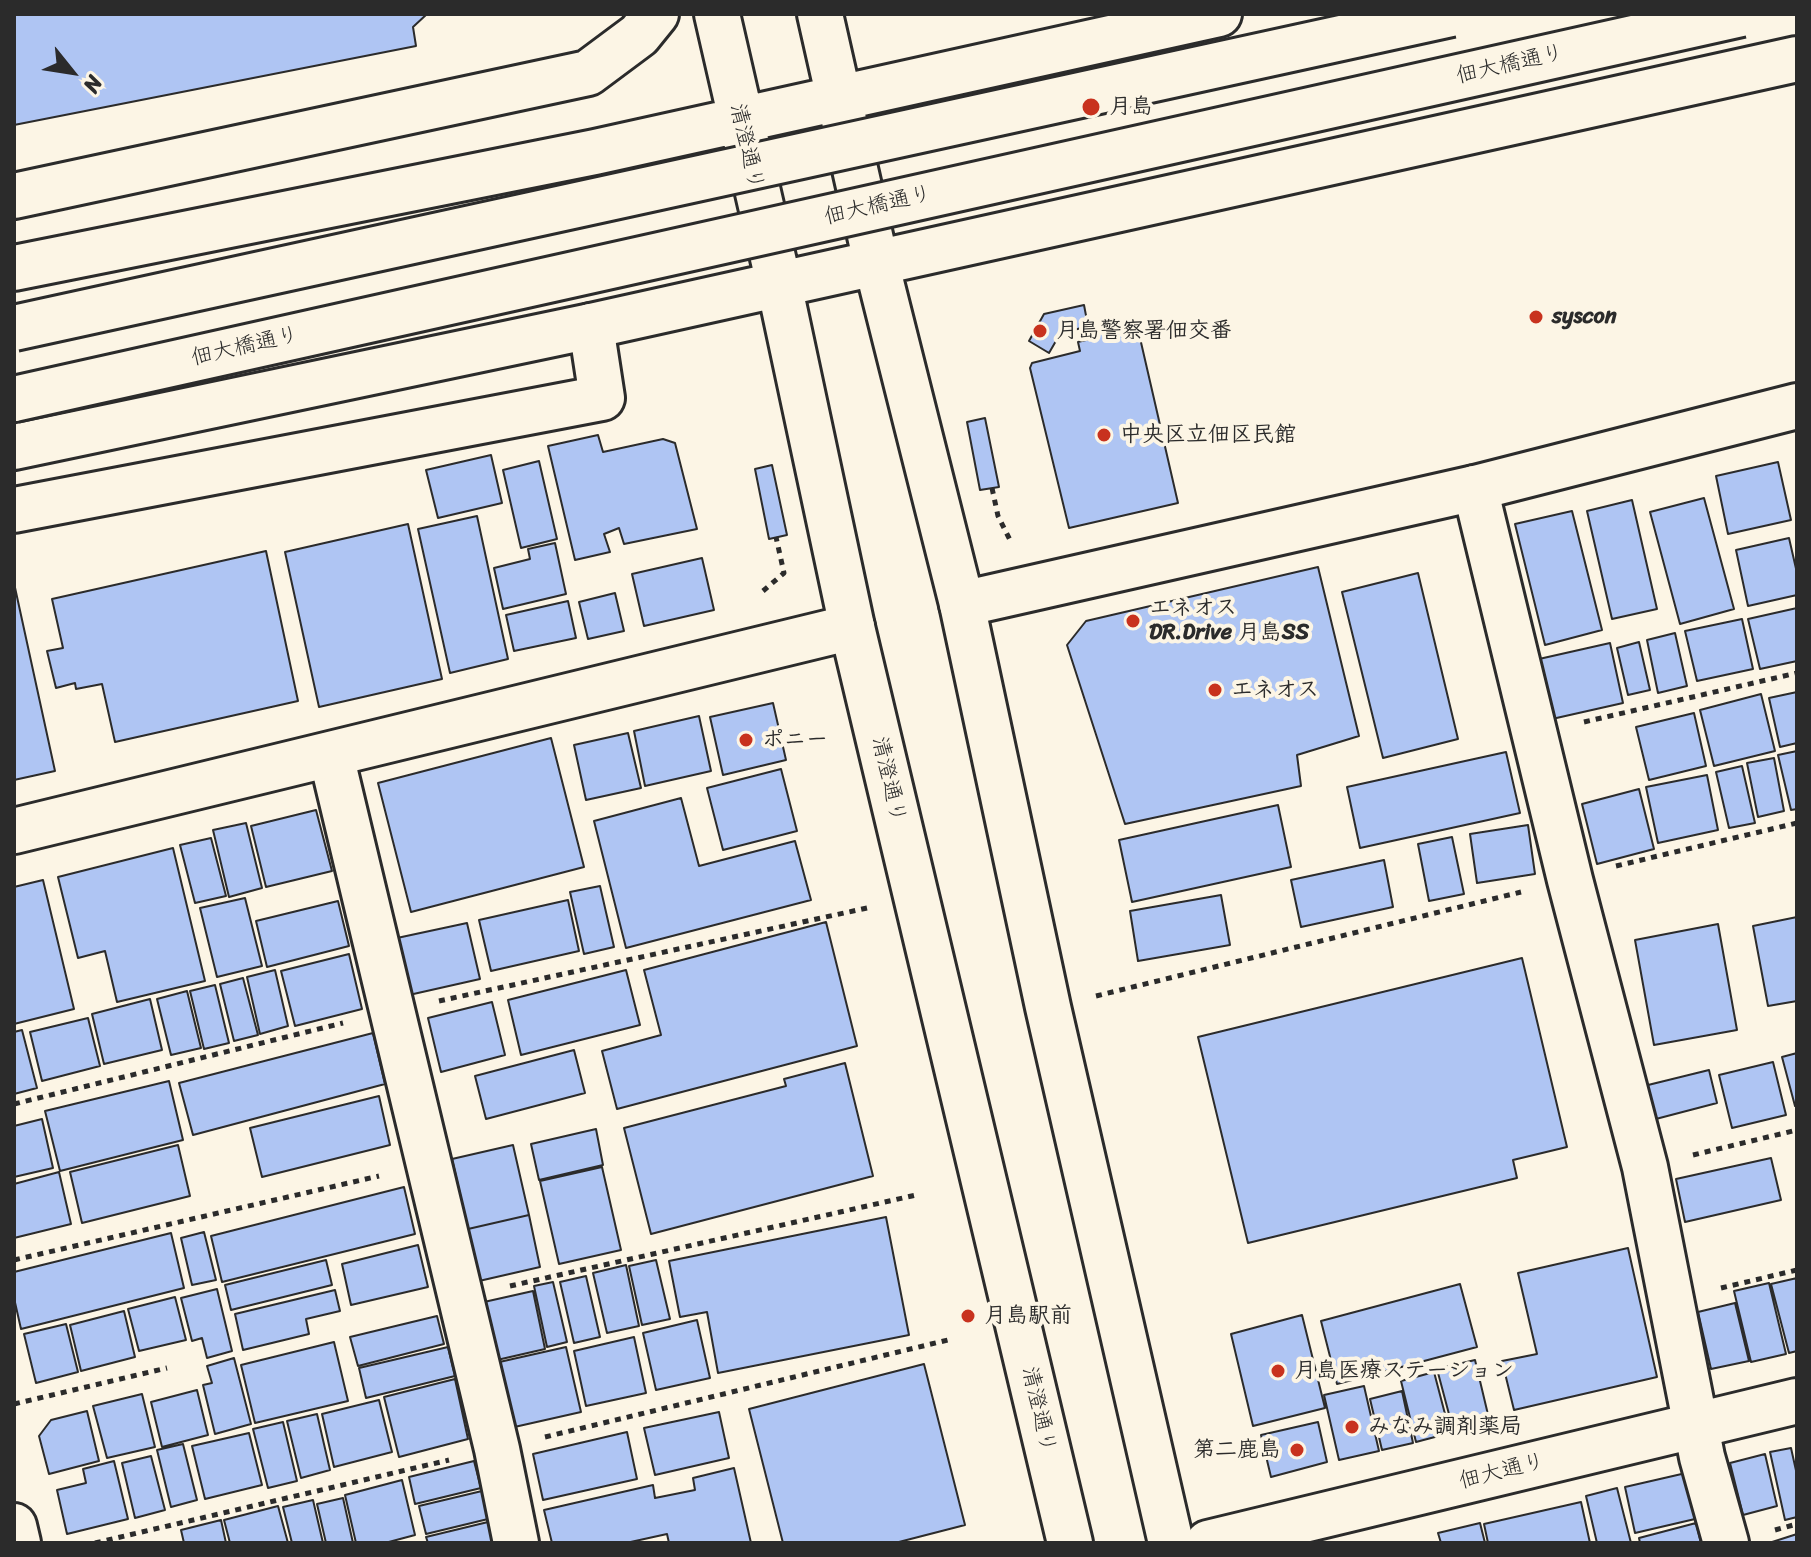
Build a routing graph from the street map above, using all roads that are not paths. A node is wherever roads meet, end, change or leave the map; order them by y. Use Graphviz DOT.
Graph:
graph roads {
  1 [pos="656,14"];
  2 [pos="717,14"];
  3 [pos="820,14"];
  4 [pos="1219,14"];
  5 [pos="1451,14"];
  6 [pos="1741,14"];
  7 [pos="1797,59"];
  8 [pos="837,98"];
  9 [pos="739,120"];
  10 [pos="14,196"];
  11 [pos="876,262"];
  12 [pos="14,268"];
  13 [pos="779,284"];
  14 [pos="591,326"];
  15 [pos="14,328"];
  16 [pos="14,399"];
  17 [pos="1797,406"];
  18 [pos="14,447"];
  19 [pos="1475,488"];
  20 [pos="14,510"];
  21 [pos="962,604"];
  22 [pos="852,627"];
  23 [pos="331,755"];
  24 [pos="14,831"];
  25 [pos="1797,1401"];
  26 [pos="1697,1425"];
  27 [pos="14,1526"];
  28 [pos="18,1543"];
  29 [pos="516,1543"];
  30 [pos="1070,1543"];
  31 [pos="1171,1543"];
  32 [pos="1208,1543"];
  33 [pos="1726,1543"];
  1 -- 10 [label="main road"];
  2 -- 9 [label="main road, 清澄通り"];
  3 -- 8 [label="main road"];
  4 -- 8 [label="main road"];
  5 -- 15 [label="main road, bridge"];
  6 -- 16 [label="main road, 佃大橋通り, bridge"];
  7 -- 11 [label="main road"];
  8 -- 9 [label="main road"];
  8 -- 11 [label="main road"];
  9 -- 12 [label="main road"];
  9 -- 13 [label="main road, 清澄通り"];
  11 -- 13 [label="main road"];
  11 -- 21 [label="main road"];
  13 -- 14 [label="main road"];
  13 -- 22 [label="main road, 清澄通り"];
  14 -- 18 [label="main road"];
  14 -- 20 [label="main road"];
  17 -- 19 [label="main road"];
  19 -- 21 [label="main road"];
  19 -- 26 [label="main road"];
  21 -- 31 [label="main road"];
  22 -- 23 [label="main road"];
  22 -- 30 [label="main road, 清澄通り"];
  23 -- 24 [label="main road"];
  23 -- 29 [label="main road"];
  25 -- 26 [label="main road, 佃大通り"];
  26 -- 32 [label="main road, 佃大通り"];
  26 -- 33 [label="main road"];
  27 -- 28 [label="main road"];
}
